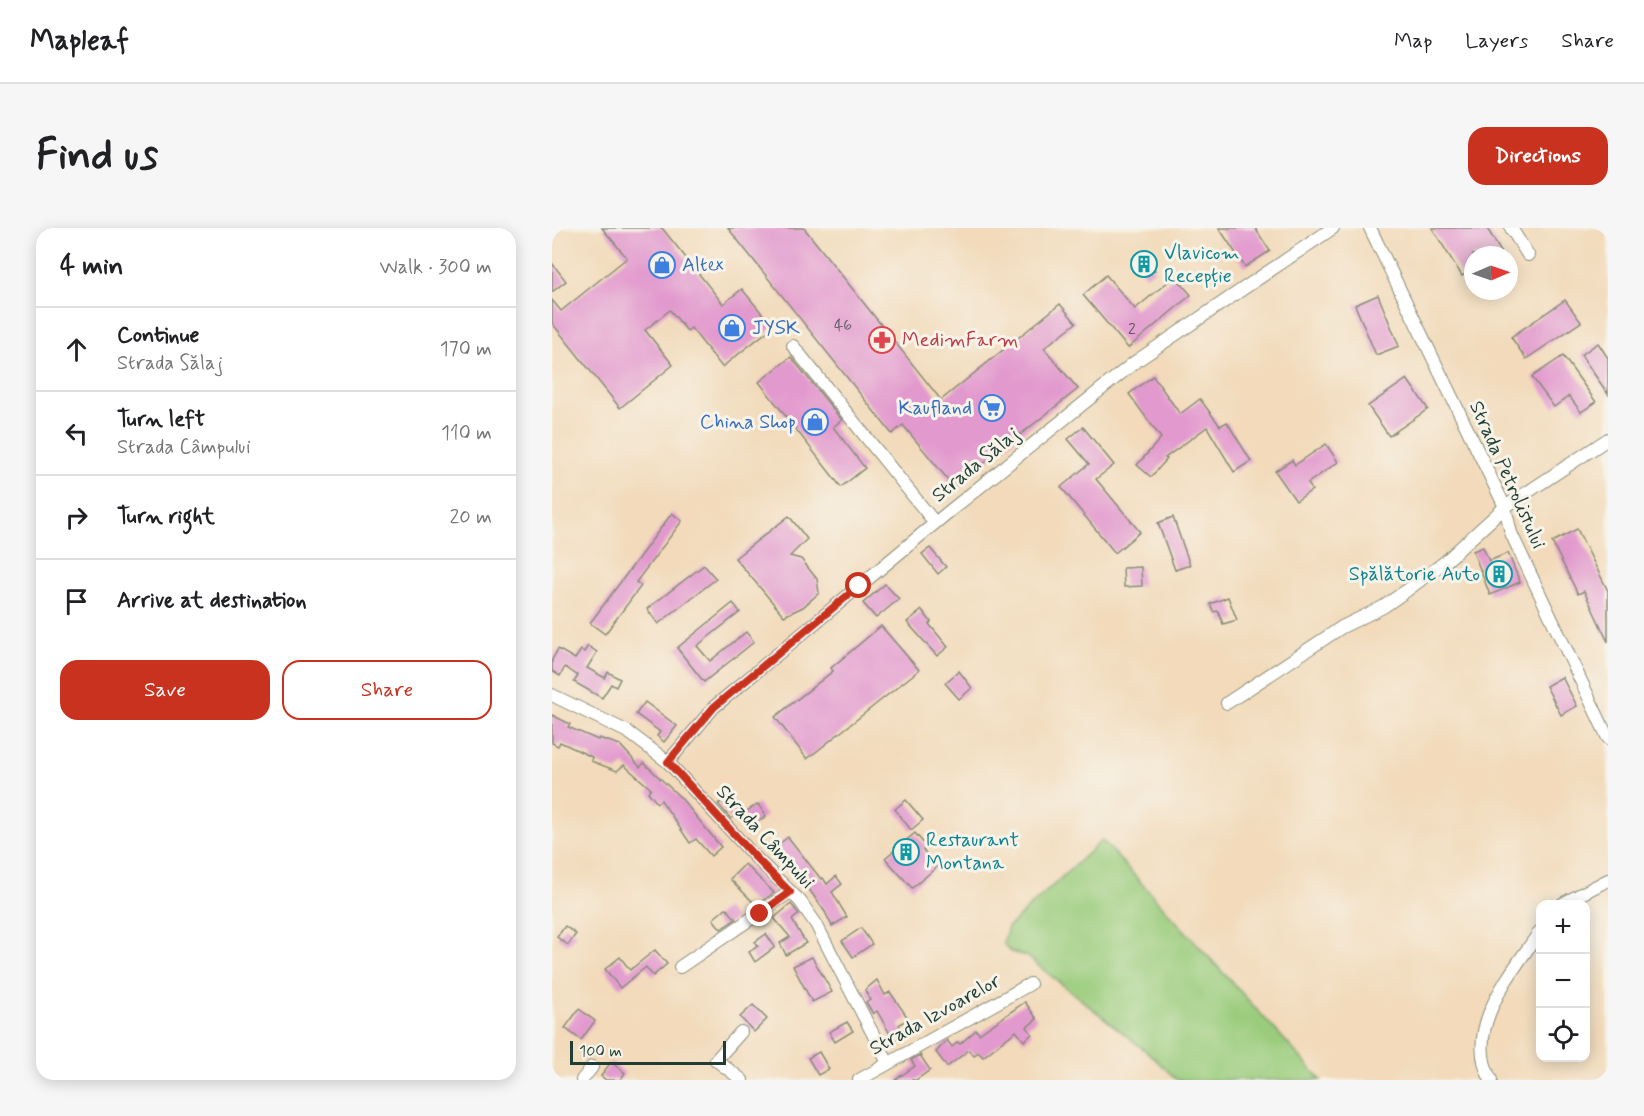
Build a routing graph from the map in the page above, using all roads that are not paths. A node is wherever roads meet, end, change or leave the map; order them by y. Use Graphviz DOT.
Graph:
graph roads {
  1 [pos="1315,228"];
  2 [pos="1333,228"];
  3 [pos="1370,228"];
  4 [pos="1511,228"];
  5 [pos="1312,243"];
  6 [pos="1528,255"];
  7 [pos="794,346"];
  8 [pos="1608,439"];
  9 [pos="1505,507"];
  10 [pos="935,523"];
  11 [pos="552,695"];
  12 [pos="1227,703"];
  13 [pos="1608,738"];
  14 [pos="668,762"];
  15 [pos="1608,880"];
  16 [pos="790,892"];
  17 [pos="1570,900"];
  18 [pos="1536,938"];
  19 [pos="681,967"];
  20 [pos="1030,984"];
  21 [pos="741,1032"];
  22 [pos="888,1063"];
  23 [pos="592,1067"];
  24 [pos="582,1080"];
  25 [pos="742,1080"];
  26 [pos="859,1080"];
  27 [pos="1491,1080"];
  1 -- 5 [label="street"];
  2 -- 5 [label="street, Strada Sălaj"];
  3 -- 9 [label="street, Strada Petrolistului"];
  4 -- 6 [label="street"];
  5 -- 10 [label="street, Strada Sălaj"];
  7 -- 10 [label="street"];
  8 -- 9 [label="street"];
  9 -- 12 [label="street"];
  9 -- 13 [label="street, Strada Petrolistului"];
  10 -- 14 [label="street, Strada Sălaj"];
  11 -- 14 [label="street, Strada Câmpului"];
  14 -- 16 [label="street, Strada Câmpului"];
  15 -- 17 [label="street"];
  16 -- 19 [label="street"];
  16 -- 22 [label="street, Strada Câmpului"];
  18 -- 27 [label="street"];
  20 -- 22 [label="street, Strada Izvoarelor"];
  21 -- 25 [label="street"];
  22 -- 26 [label="street, Strada Izvoarelor"];
  23 -- 24 [label="street"];
}
